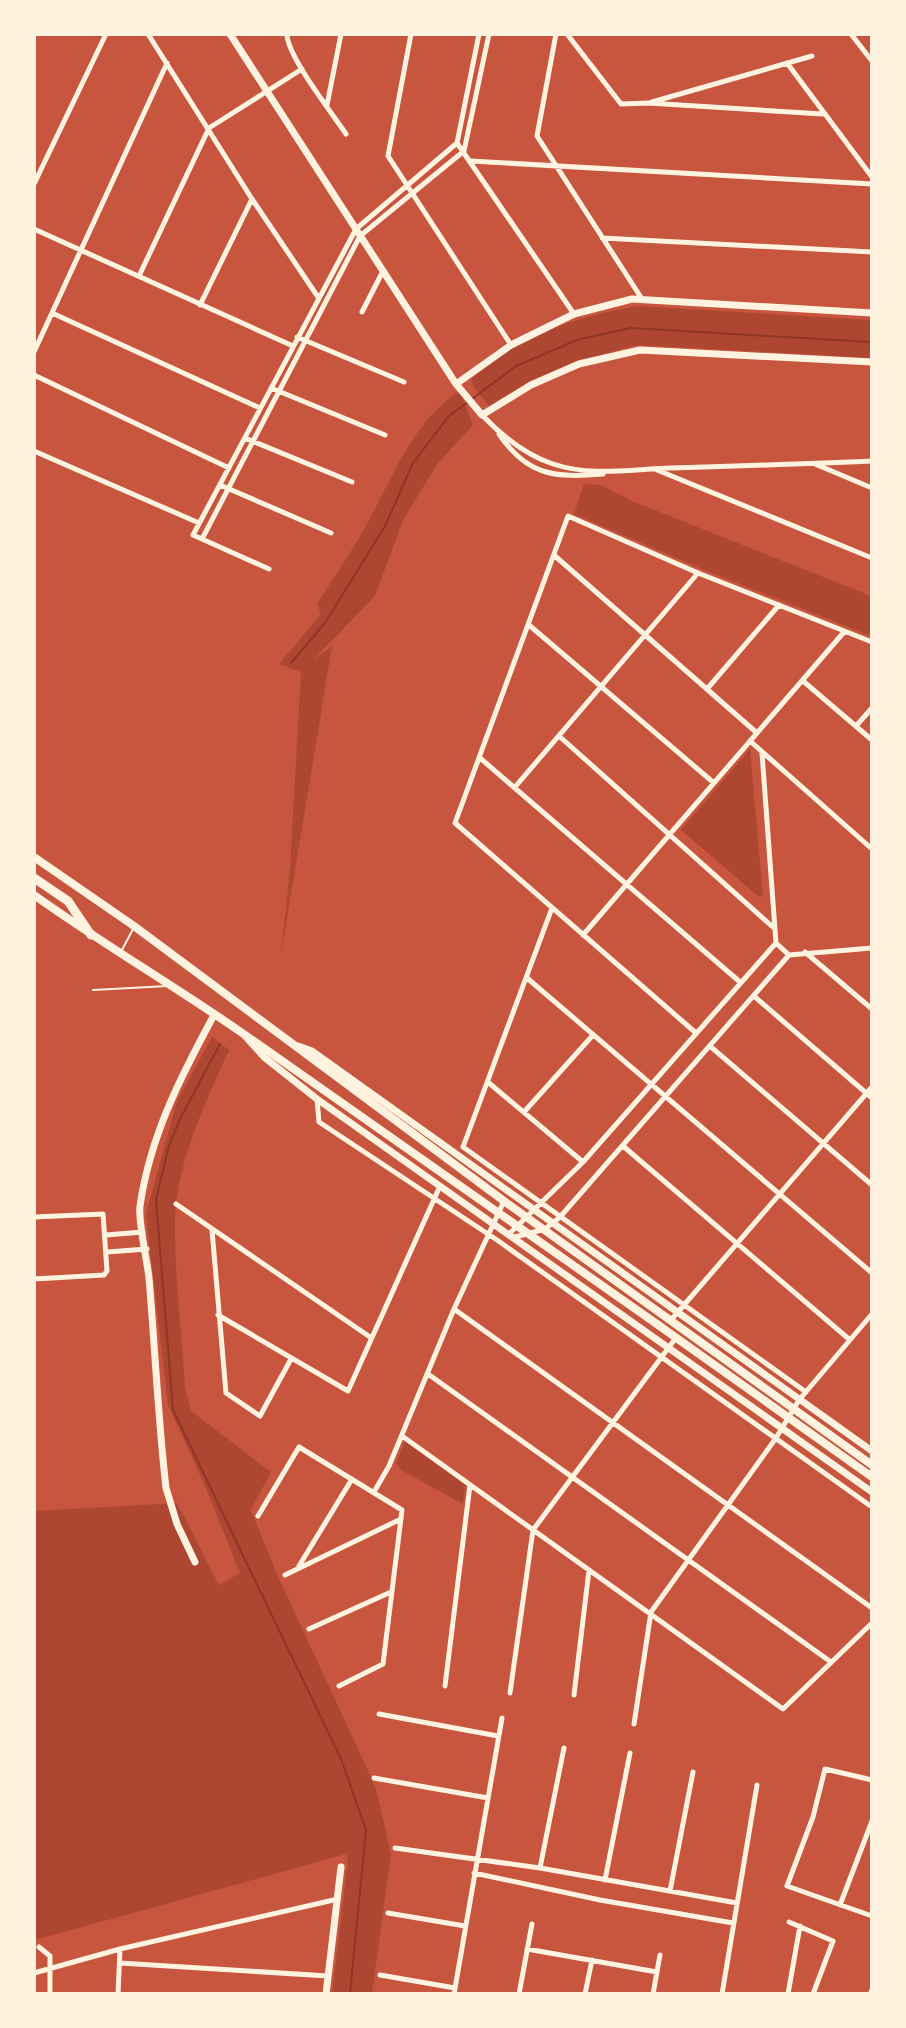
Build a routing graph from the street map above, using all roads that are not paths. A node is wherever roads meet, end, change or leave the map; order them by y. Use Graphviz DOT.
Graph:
graph roads {
  1 [pos="106,34"];
  2 [pos="148,34"];
  3 [pos="230,34"];
  4 [pos="287,34"];
  5 [pos="341,34"];
  6 [pos="411,34"];
  7 [pos="479,34"];
  8 [pos="489,34"];
  9 [pos="556,34"];
  10 [pos="567,34"];
  11 [pos="851,34"];
  12 [pos="812,56"];
  13 [pos="872,61"];
  14 [pos="167,63"];
  15 [pos="787,63"];
  16 [pos="302,69"];
  17 [pos="268,92"];
  18 [pos="648,103"];
  19 [pos="327,105"];
  20 [pos="822,114"];
  21 [pos="209,128"];
  22 [pos="346,134"];
  23 [pos="457,143"];
  24 [pos="464,152"];
  25 [pos="471,161"];
  26 [pos="556,166"];
  27 [pos="872,177"];
  28 [pos="34,184"];
  29 [pos="872,184"];
  30 [pos="408,185"];
  31 [pos="413,194"];
  32 [pos="252,199"];
  33 [pos="34,229"];
  34 [pos="356,229"];
  35 [pos="360,236"];
  36 [pos="602,238"];
  37 [pos="81,250"];
  38 [pos="872,252"];
  39 [pos="382,271"];
  40 [pos="139,276"];
  41 [pos="318,297"];
  42 [pos="642,299"];
  43 [pos="200,304"];
  44 [pos="362,312"];
  45 [pos="52,313"];
  46 [pos="574,314"];
  47 [pos="872,314"];
  48 [pos="297,337"];
  49 [pos="306,341"];
  50 [pos="510,345"];
  51 [pos="293,346"];
  52 [pos="34,352"];
  53 [pos="872,362"];
  54 [pos="34,375"];
  55 [pos="404,382"];
  56 [pos="458,387"];
  57 [pos="271,388"];
  58 [pos="280,392"];
  59 [pos="260,408"];
  60 [pos="480,413"];
  61 [pos="499,432"];
  62 [pos="385,435"];
  63 [pos="245,438"];
  64 [pos="255,442"];
  65 [pos="34,451"];
  66 [pos="872,461"];
  67 [pos="555,464"];
  68 [pos="812,464"];
  69 [pos="229,468"];
  70 [pos="653,468"];
  71 [pos="613,473"];
  72 [pos="552,475"];
  73 [pos="352,482"];
  74 [pos="220,485"];
  75 [pos="872,488"];
  76 [pos="230,490"];
  77 [pos="199,523"];
  78 [pos="331,533"];
  79 [pos="202,539"];
  80 [pos="555,556"];
  81 [pos="872,558"];
  82 [pos="269,569"];
  83 [pos="698,573"];
  84 [pos="779,605"];
  85 [pos="529,625"];
  86 [pos="844,632"];
  87 [pos="646,636"];
  88 [pos="872,642"];
  89 [pos="803,681"];
  90 [pos="602,686"];
  91 [pos="707,689"];
  92 [pos="872,708"];
  93 [pos="856,726"];
  94 [pos="758,733"];
  95 [pos="559,736"];
  96 [pos="872,740"];
  97 [pos="750,741"];
  98 [pos="762,753"];
  99 [pos="480,758"];
  100 [pos="714,783"];
  101 [pos="515,787"];
  102 [pos="670,834"];
  103 [pos="872,849"];
  104 [pos="34,857"];
  105 [pos="34,878"];
  106 [pos="626,886"];
  107 [pos="34,895"];
  108 [pos="552,908"];
  109 [pos="134,926"];
  110 [pos="774,928"];
  111 [pos="91,935"];
  112 [pos="583,935"];
  113 [pos="776,943"];
  114 [pos="872,948"];
  115 [pos="805,952"];
  116 [pos="120,955"];
  117 [pos="789,955"];
  118 [pos="527,978"];
  119 [pos="740,982"];
  120 [pos="169,986"];
  121 [pos="93,990"];
  122 [pos="755,997"];
  123 [pos="872,1009"];
  124 [pos="214,1015"];
  125 [pos="696,1033"];
  126 [pos="244,1035"];
  127 [pos="593,1035"];
  128 [pos="288,1041"];
  129 [pos="711,1047"];
  130 [pos="489,1083"];
  131 [pos="651,1084"];
  132 [pos="872,1087"];
  133 [pos="866,1094"];
  134 [pos="666,1097"];
  135 [pos="872,1098"];
  136 [pos="317,1099"];
  137 [pos="524,1112"];
  138 [pos="823,1143"];
  139 [pos="623,1146"];
  140 [pos="583,1162"];
  141 [pos="872,1185"];
  142 [pos="440,1186"];
  143 [pos="779,1194"];
  144 [pos="432,1197"];
  145 [pos="504,1201"];
  146 [pos="543,1203"];
  147 [pos="176,1204"];
  148 [pos="536,1210"];
  149 [pos="499,1212"];
  150 [pos="34,1217"];
  151 [pos="560,1217"];
  152 [pos="528,1218"];
  153 [pos="495,1223"];
  154 [pos="553,1223"];
  155 [pos="519,1226"];
  156 [pos="545,1229"];
  157 [pos="212,1230"];
  158 [pos="143,1232"];
  159 [pos="531,1234"];
  160 [pos="106,1235"];
  161 [pos="489,1235"];
  162 [pos="512,1235"];
  163 [pos="738,1243"];
  164 [pos="147,1249"];
  165 [pos="107,1252"];
  166 [pos="872,1273"];
  167 [pos="34,1279"];
  168 [pos="685,1304"];
  169 [pos="454,1309"];
  170 [pos="678,1313"];
  171 [pos="872,1314"];
  172 [pos="218,1315"];
  173 [pos="671,1320"];
  174 [pos="370,1337"];
  175 [pos="675,1339"];
  176 [pos="850,1340"];
  177 [pos="668,1347"];
  178 [pos="661,1358"];
  179 [pos="291,1359"];
  180 [pos="428,1374"];
  181 [pos="806,1392"];
  182 [pos="799,1400"];
  183 [pos="794,1409"];
  184 [pos="788,1417"];
  185 [pos="612,1422"];
  186 [pos="781,1429"];
  187 [pos="402,1437"];
  188 [pos="776,1438"];
  189 [pos="872,1451"];
  190 [pos="872,1465"];
  191 [pos="572,1477"];
  192 [pos="872,1477"];
  193 [pos="352,1479"];
  194 [pos="470,1485"];
  195 [pos="374,1492"];
  196 [pos="872,1492"];
  197 [pos="728,1505"];
  198 [pos="872,1507"];
  199 [pos="258,1516"];
  200 [pos="401,1519"];
  201 [pos="533,1530"];
  202 [pos="688,1560"];
  203 [pos="195,1562"];
  204 [pos="298,1568"];
  205 [pos="590,1570"];
  206 [pos="285,1575"];
  207 [pos="391,1592"];
  208 [pos="872,1608"];
  209 [pos="651,1612"];
  210 [pos="872,1623"];
  211 [pos="309,1629"];
  212 [pos="831,1662"];
  213 [pos="339,1686"];
  214 [pos="445,1686"];
  215 [pos="510,1693"];
  216 [pos="574,1695"];
  217 [pos="379,1714"];
  218 [pos="502,1718"];
  219 [pos="634,1724"];
  220 [pos="498,1736"];
  221 [pos="564,1748"];
  222 [pos="630,1753"];
  223 [pos="693,1772"];
  224 [pos="374,1778"];
  225 [pos="872,1780"];
  226 [pos="757,1785"];
  227 [pos="488,1798"];
  228 [pos="872,1821"];
  229 [pos="395,1848"];
  230 [pos="476,1859"];
  231 [pos="341,1867"];
  232 [pos="540,1868"];
  233 [pos="474,1873"];
  234 [pos="605,1880"];
  235 [pos="670,1891"];
  236 [pos="338,1899"];
  237 [pos="737,1903"];
  238 [pos="840,1905"];
  239 [pos="388,1913"];
  240 [pos="872,1916"];
  241 [pos="789,1922"];
  242 [pos="532,1923"];
  243 [pos="734,1923"];
  244 [pos="465,1926"];
  245 [pos="800,1926"];
  246 [pos="39,1947"];
  247 [pos="527,1949"];
  248 [pos="120,1950"];
  249 [pos="660,1955"];
  250 [pos="592,1960"];
  251 [pos="120,1963"];
  252 [pos="51,1969"];
  253 [pos="657,1972"];
  254 [pos="34,1973"];
  255 [pos="380,1975"];
  256 [pos="328,1976"];
  257 [pos="454,1991"];
  258 [pos="50,1994"];
  259 [pos="118,1994"];
  260 [pos="326,1994"];
  261 [pos="519,1994"];
  262 [pos="585,1994"];
  263 [pos="653,1994"];
  264 [pos="722,1994"];
  265 [pos="788,1994"];
  266 [pos="813,1994"];
  1 -- 28 [label="street"];
  2 -- 14 [label="street"];
  3 -- 17 [label="street"];
  4 -- 16 [label="street"];
  5 -- 19 [label="street"];
  6 -- 30 [label="street"];
  7 -- 23 [label="street"];
  8 -- 24 [label="street"];
  9 -- 26 [label="street"];
  10 -- 18 [label="street"];
  11 -- 13 [label="street"];
  12 -- 15 [label="street"];
  14 -- 21 [label="street"];
  14 -- 37 [label="street"];
  15 -- 18 [label="street"];
  15 -- 20 [label="street"];
  16 -- 17 [label="street"];
  16 -- 19 [label="street"];
  17 -- 21 [label="street"];
  17 -- 34 [label="street"];
  18 -- 20 [label="street"];
  19 -- 22 [label="street"];
  20 -- 27 [label="street"];
  21 -- 32 [label="street"];
  21 -- 40 [label="street"];
  23 -- 24 [label="street"];
  23 -- 30 [label="street"];
  24 -- 25 [label="street"];
  24 -- 31 [label="street"];
  25 -- 26 [label="street"];
  25 -- 46 [label="street"];
  26 -- 29 [label="street"];
  26 -- 36 [label="street"];
  30 -- 31 [label="street"];
  30 -- 34 [label="street"];
  31 -- 35 [label="street"];
  31 -- 50 [label="street"];
  32 -- 41 [label="street"];
  32 -- 43 [label="street"];
  33 -- 37 [label="street"];
  34 -- 35 [label="street"];
  34 -- 41 [label="street"];
  35 -- 39 [label="street"];
  35 -- 49 [label="street"];
  36 -- 38 [label="street"];
  36 -- 42 [label="street"];
  37 -- 40 [label="street"];
  37 -- 45 [label="street"];
  39 -- 44 [label="street"];
  39 -- 56 [label="street"];
  40 -- 43 [label="street"];
  41 -- 48 [label="street"];
  42 -- 46 [label="street"];
  42 -- 47 [label="street"];
  43 -- 51 [label="street"];
  45 -- 52 [label="street"];
  45 -- 59 [label="street"];
  46 -- 50 [label="street"];
  48 -- 49 [label="street"];
  48 -- 51 [label="street"];
  49 -- 55 [label="street"];
  49 -- 58 [label="street"];
  50 -- 56 [label="street"];
  51 -- 57 [label="street"];
  53 -- 60 [label="street"];
  54 -- 69 [label="street"];
  56 -- 60 [label="street"];
  57 -- 58 [label="street"];
  57 -- 59 [label="street"];
  58 -- 62 [label="street"];
  58 -- 64 [label="street"];
  59 -- 63 [label="street"];
  60 -- 61 [label="street"];
  61 -- 67 [label="street"];
  61 -- 72 [label="street"];
  63 -- 64 [label="street"];
  63 -- 69 [label="street"];
  64 -- 73 [label="street"];
  64 -- 76 [label="street"];
  65 -- 77 [label="street"];
  66 -- 68 [label="street"];
  67 -- 71 [label="street"];
  67 -- 72 [label="street"];
  68 -- 70 [label="street"];
  68 -- 75 [label="street"];
  69 -- 74 [label="street"];
  70 -- 71 [label="street"];
  70 -- 81 [label="street"];
  71 -- 72 [label="street"];
  74 -- 76 [label="street"];
  74 -- 77 [label="street"];
  76 -- 78 [label="street"];
  76 -- 79 [label="street"];
  77 -- 79 [label="street"];
  79 -- 82 [label="street"];
  80 -- 83 [label="street"];
  80 -- 85 [label="street"];
  80 -- 87 [label="street"];
  83 -- 84 [label="street"];
  83 -- 87 [label="street"];
  84 -- 86 [label="street"];
  84 -- 91 [label="street"];
  85 -- 90 [label="street"];
  85 -- 99 [label="street"];
  86 -- 88 [label="street"];
  86 -- 89 [label="street"];
  87 -- 90 [label="street"];
  87 -- 91 [label="street"];
  89 -- 93 [label="street"];
  89 -- 94 [label="street"];
  90 -- 95 [label="street"];
  90 -- 100 [label="street"];
  91 -- 94 [label="street"];
  92 -- 93 [label="street"];
  93 -- 96 [label="street"];
  94 -- 97 [label="street"];
  95 -- 101 [label="street"];
  95 -- 102 [label="street"];
  97 -- 98 [label="street"];
  97 -- 100 [label="street"];
  98 -- 103 [label="street"];
  98 -- 110 [label="street"];
  99 -- 101 [label="street"];
  99 -- 108 [label="street"];
  100 -- 102 [label="street"];
  101 -- 106 [label="street"];
  102 -- 106 [label="street"];
  102 -- 110 [label="street"];
  104 -- 109 [label="main road"];
  105 -- 111 [label="highway"];
  106 -- 112 [label="street"];
  106 -- 119 [label="street"];
  107 -- 111 [label="main road"];
  108 -- 112 [label="street"];
  108 -- 118 [label="street"];
  109 -- 116 [label="lane"];
  109 -- 128 [label="main road"];
  110 -- 113 [label="street"];
  111 -- 116 [label="main road"];
  112 -- 125 [label="street"];
  113 -- 117 [label="street"];
  113 -- 119 [label="street"];
  114 -- 115 [label="street"];
  115 -- 117 [label="street"];
  115 -- 123 [label="street"];
  116 -- 120 [label="main road"];
  117 -- 122 [label="street"];
  118 -- 127 [label="street"];
  118 -- 130 [label="street"];
  119 -- 125 [label="street"];
  120 -- 121 [label="lane"];
  120 -- 124 [label="main road"];
  122 -- 129 [label="street"];
  122 -- 133 [label="street"];
  124 -- 126 [label="main road"];
  124 -- 158 [label="street"];
  125 -- 131 [label="street"];
  126 -- 136 [label="street"];
  126 -- 149 [label="main road"];
  127 -- 131 [label="street"];
  127 -- 137 [label="street"];
  128 -- 145 [label="main road"];
  128 -- 148 [label="street"];
  129 -- 134 [label="street"];
  129 -- 138 [label="street"];
  130 -- 137 [label="street"];
  130 -- 146 [label="street"];
  131 -- 134 [label="street"];
  131 -- 140 [label="street"];
  132 -- 133 [label="street"];
  133 -- 135 [label="street"];
  133 -- 138 [label="street"];
  134 -- 139 [label="street"];
  134 -- 143 [label="street"];
  136 -- 142 [label="street"];
  136 -- 144 [label="street"];
  137 -- 140 [label="street"];
  138 -- 141 [label="street"];
  138 -- 143 [label="street"];
  139 -- 151 [label="street"];
  139 -- 163 [label="street"];
  140 -- 146 [label="street"];
  142 -- 144 [label="street"];
  142 -- 153 [label="street"];
  143 -- 163 [label="street"];
  143 -- 166 [label="street"];
  144 -- 161 [label="street"];
  144 -- 174 [label="street"];
  145 -- 149 [label="street"];
  145 -- 152 [label="main road"];
  146 -- 148 [label="street"];
  146 -- 151 [label="street"];
  147 -- 157 [label="street"];
  148 -- 152 [label="street"];
  148 -- 154 [label="street"];
  149 -- 153 [label="street"];
  149 -- 155 [label="main road"];
  150 -- 160 [label="street"];
  151 -- 154 [label="street"];
  151 -- 168 [label="street"];
  152 -- 155 [label="street"];
  152 -- 156 [label="main road"];
  153 -- 161 [label="street"];
  153 -- 162 [label="street"];
  154 -- 156 [label="street"];
  154 -- 170 [label="street"];
  155 -- 159 [label="main road"];
  155 -- 162 [label="street"];
  156 -- 159 [label="street"];
  156 -- 173 [label="main road"];
  157 -- 172 [label="street"];
  157 -- 174 [label="street"];
  158 -- 160 [label="street"];
  158 -- 164 [label="street"];
  159 -- 162 [label="street"];
  159 -- 175 [label="main road"];
  160 -- 165 [label="street"];
  161 -- 169 [label="street"];
  161 -- 178 [label="street"];
  162 -- 177 [label="street"];
  163 -- 168 [label="street"];
  163 -- 176 [label="street"];
  164 -- 165 [label="street"];
  164 -- 203 [label="street"];
  165 -- 167 [label="street"];
  168 -- 170 [label="street"];
  168 -- 181 [label="street"];
  169 -- 180 [label="street"];
  169 -- 185 [label="street"];
  170 -- 173 [label="street"];
  170 -- 182 [label="street"];
  171 -- 176 [label="street"];
  172 -- 179 [label="street"];
  172 -- 179 [label="street"];
  173 -- 183 [label="main road"];
  174 -- 179 [label="street"];
  175 -- 177 [label="street"];
  175 -- 184 [label="main road"];
  176 -- 181 [label="street"];
  177 -- 178 [label="street"];
  177 -- 186 [label="street"];
  178 -- 185 [label="street"];
  178 -- 188 [label="street"];
  180 -- 187 [label="street"];
  180 -- 191 [label="street"];
  181 -- 182 [label="street"];
  182 -- 183 [label="street"];
  182 -- 189 [label="street"];
  183 -- 184 [label="street"];
  183 -- 190 [label="main road"];
  184 -- 186 [label="street"];
  184 -- 192 [label="main road"];
  185 -- 191 [label="street"];
  185 -- 197 [label="street"];
  186 -- 188 [label="street"];
  186 -- 196 [label="street"];
  187 -- 194 [label="street"];
  187 -- 195 [label="street"];
  188 -- 197 [label="street"];
  188 -- 198 [label="street"];
  191 -- 201 [label="street"];
  191 -- 202 [label="street"];
  193 -- 195 [label="street"];
  193 -- 199 [label="street"];
  193 -- 204 [label="street"];
  194 -- 201 [label="street"];
  194 -- 214 [label="street"];
  195 -- 200 [label="street"];
  197 -- 202 [label="street"];
  197 -- 208 [label="street"];
  200 -- 204 [label="street"];
  200 -- 207 [label="street"];
  201 -- 205 [label="street"];
  201 -- 215 [label="street"];
  202 -- 209 [label="street"];
  202 -- 212 [label="street"];
  204 -- 206 [label="street"];
  205 -- 209 [label="street"];
  205 -- 216 [label="street"];
  207 -- 211 [label="street"];
  207 -- 213 [label="street"];
  209 -- 212 [label="street"];
  209 -- 219 [label="street"];
  210 -- 212 [label="street"];
  217 -- 220 [label="street"];
  218 -- 220 [label="street"];
  220 -- 227 [label="street"];
  221 -- 232 [label="street"];
  222 -- 234 [label="street"];
  223 -- 235 [label="street"];
  224 -- 227 [label="street"];
  225 -- 238 [label="street"];
  226 -- 237 [label="street"];
  227 -- 230 [label="street"];
  228 -- 238 [label="street"];
  229 -- 230 [label="street"];
  230 -- 232 [label="street"];
  230 -- 233 [label="street"];
  231 -- 236 [label="street"];
  232 -- 234 [label="street"];
  233 -- 243 [label="street"];
  233 -- 244 [label="street"];
  234 -- 235 [label="street"];
  235 -- 237 [label="street"];
  236 -- 248 [label="street"];
  236 -- 256 [label="street"];
  237 -- 243 [label="street"];
  238 -- 240 [label="street"];
  239 -- 244 [label="street"];
  241 -- 245 [label="street"];
  242 -- 247 [label="street"];
  243 -- 264 [label="street"];
  244 -- 257 [label="street"];
  245 -- 265 [label="street"];
  245 -- 266 [label="street"];
  246 -- 252 [label="street"];
  247 -- 250 [label="street"];
  247 -- 261 [label="street"];
  248 -- 251 [label="street"];
  248 -- 252 [label="street"];
  249 -- 253 [label="street"];
  250 -- 253 [label="street"];
  250 -- 262 [label="street"];
  251 -- 256 [label="street"];
  251 -- 259 [label="street"];
  252 -- 254 [label="street"];
  252 -- 258 [label="street"];
  253 -- 263 [label="street"];
  255 -- 257 [label="street"];
  256 -- 260 [label="street"];
}
